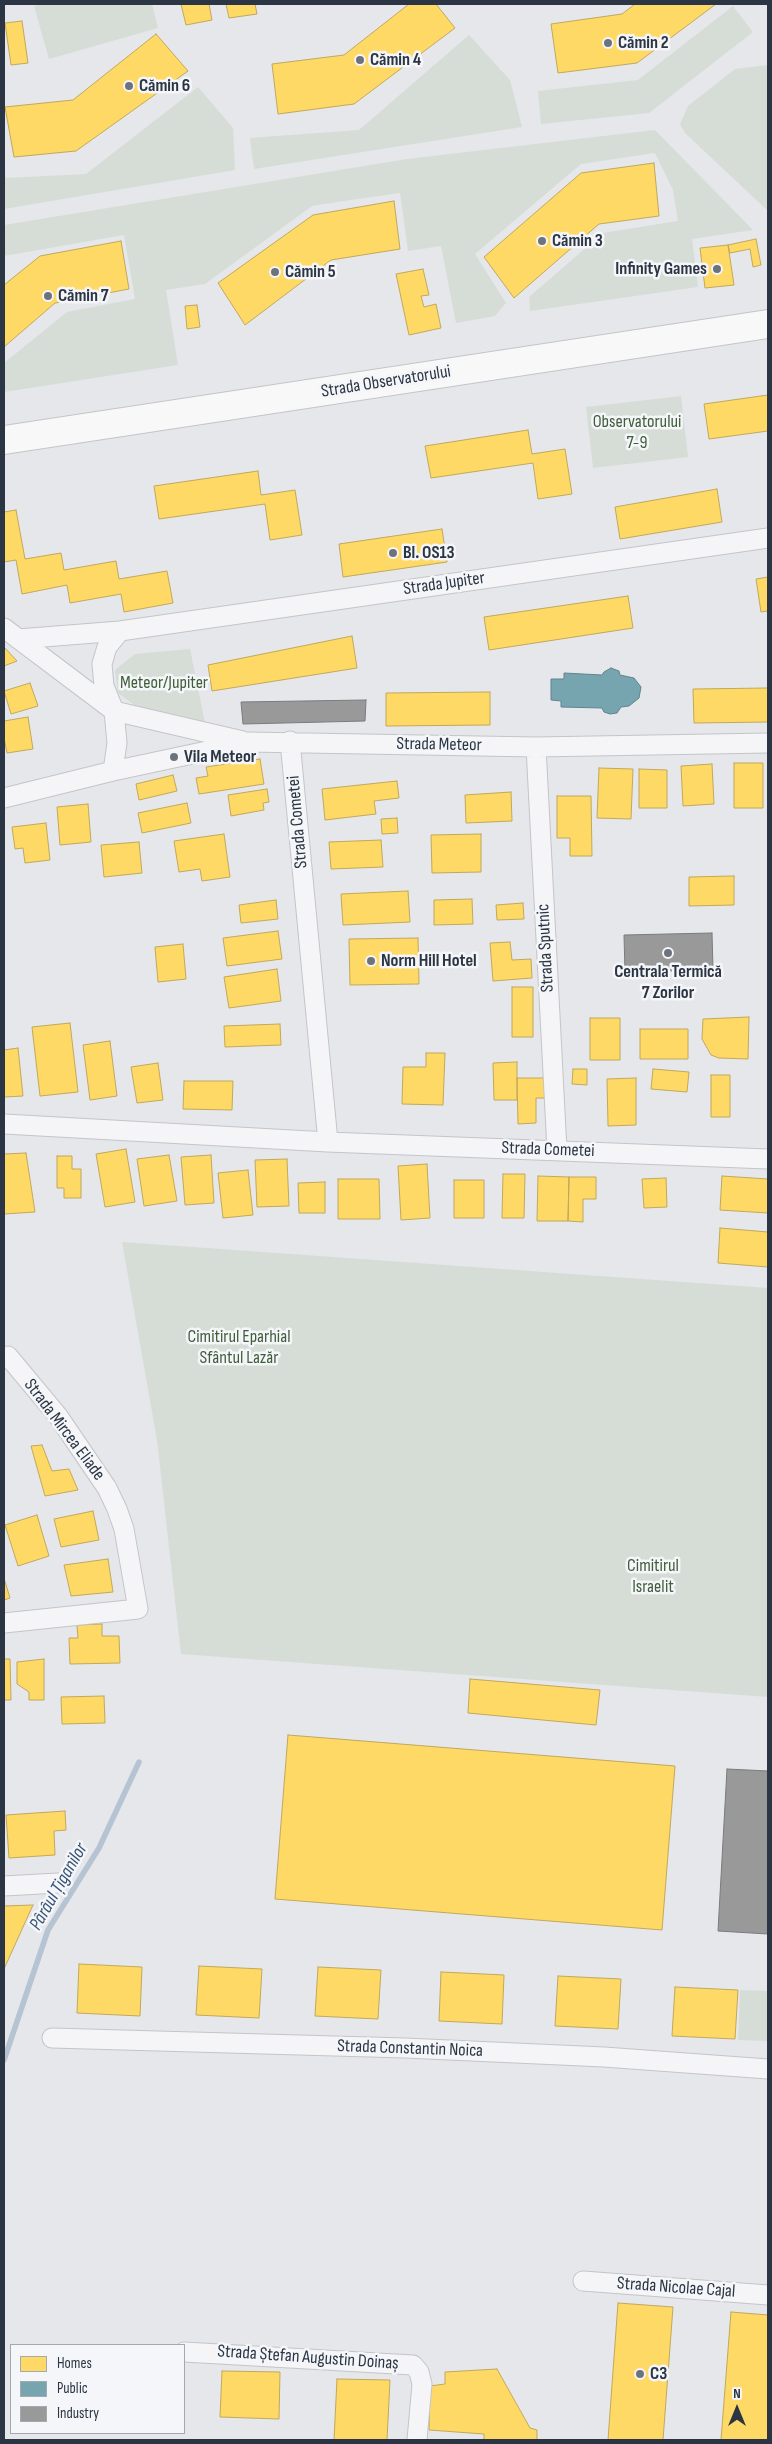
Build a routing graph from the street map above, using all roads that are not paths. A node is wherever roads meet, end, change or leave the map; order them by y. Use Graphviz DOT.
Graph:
graph roads {
  1 [pos="768,324"];
  2 [pos="4,440"];
  3 [pos="768,538"];
  4 [pos="120,631"];
  5 [pos="11,633"];
  6 [pos="114,710"];
  7 [pos="290,741"];
  8 [pos="250,742"];
  9 [pos="768,743"];
  10 [pos="536,747"];
  11 [pos="113,771"];
  12 [pos="4,798"];
  13 [pos="4,1124"];
  14 [pos="328,1142"];
  15 [pos="557,1150"];
  16 [pos="768,1159"];
  17 [pos="8,1356"];
  18 [pos="4,1623"];
  19 [pos="58,1883"];
  20 [pos="4,1886"];
  21 [pos="52,2038"];
  22 [pos="768,2069"];
  23 [pos="583,2281"];
  24 [pos="768,2295"];
  25 [pos="185,2352"];
  26 [pos="417,2440"];
  1 -- 2 [label="main road, Strada Observatorului"];
  3 -- 4 [label="street, Strada Jupiter"];
  4 -- 5 [label="street, Strada Jupiter"];
  4 -- 6 [label="street"];
  5 -- 6 [label="street, Strada Jupiter"];
  6 -- 8 [label="street, Strada Jupiter"];
  6 -- 11 [label="street"];
  7 -- 8 [label="street, Strada Meteor"];
  7 -- 10 [label="street, Strada Meteor"];
  7 -- 14 [label="street, Strada Cometei"];
  8 -- 11 [label="street, Strada Meteor"];
  9 -- 10 [label="street, Strada Meteor"];
  10 -- 15 [label="street, Strada Sputnic"];
  11 -- 12 [label="street, Strada Meteor"];
  13 -- 14 [label="street, Strada Cometei"];
  14 -- 15 [label="street, Strada Cometei"];
  15 -- 16 [label="street, Strada Cometei"];
  17 -- 18 [label="street, Strada Mircea Eliade"];
  19 -- 20 [label="street"];
  21 -- 22 [label="street, Strada Constantin Noica"];
  23 -- 24 [label="street, Strada Nicolae Cajal"];
  25 -- 26 [label="street, Strada Ștefan Augustin Doinaș"];
}
